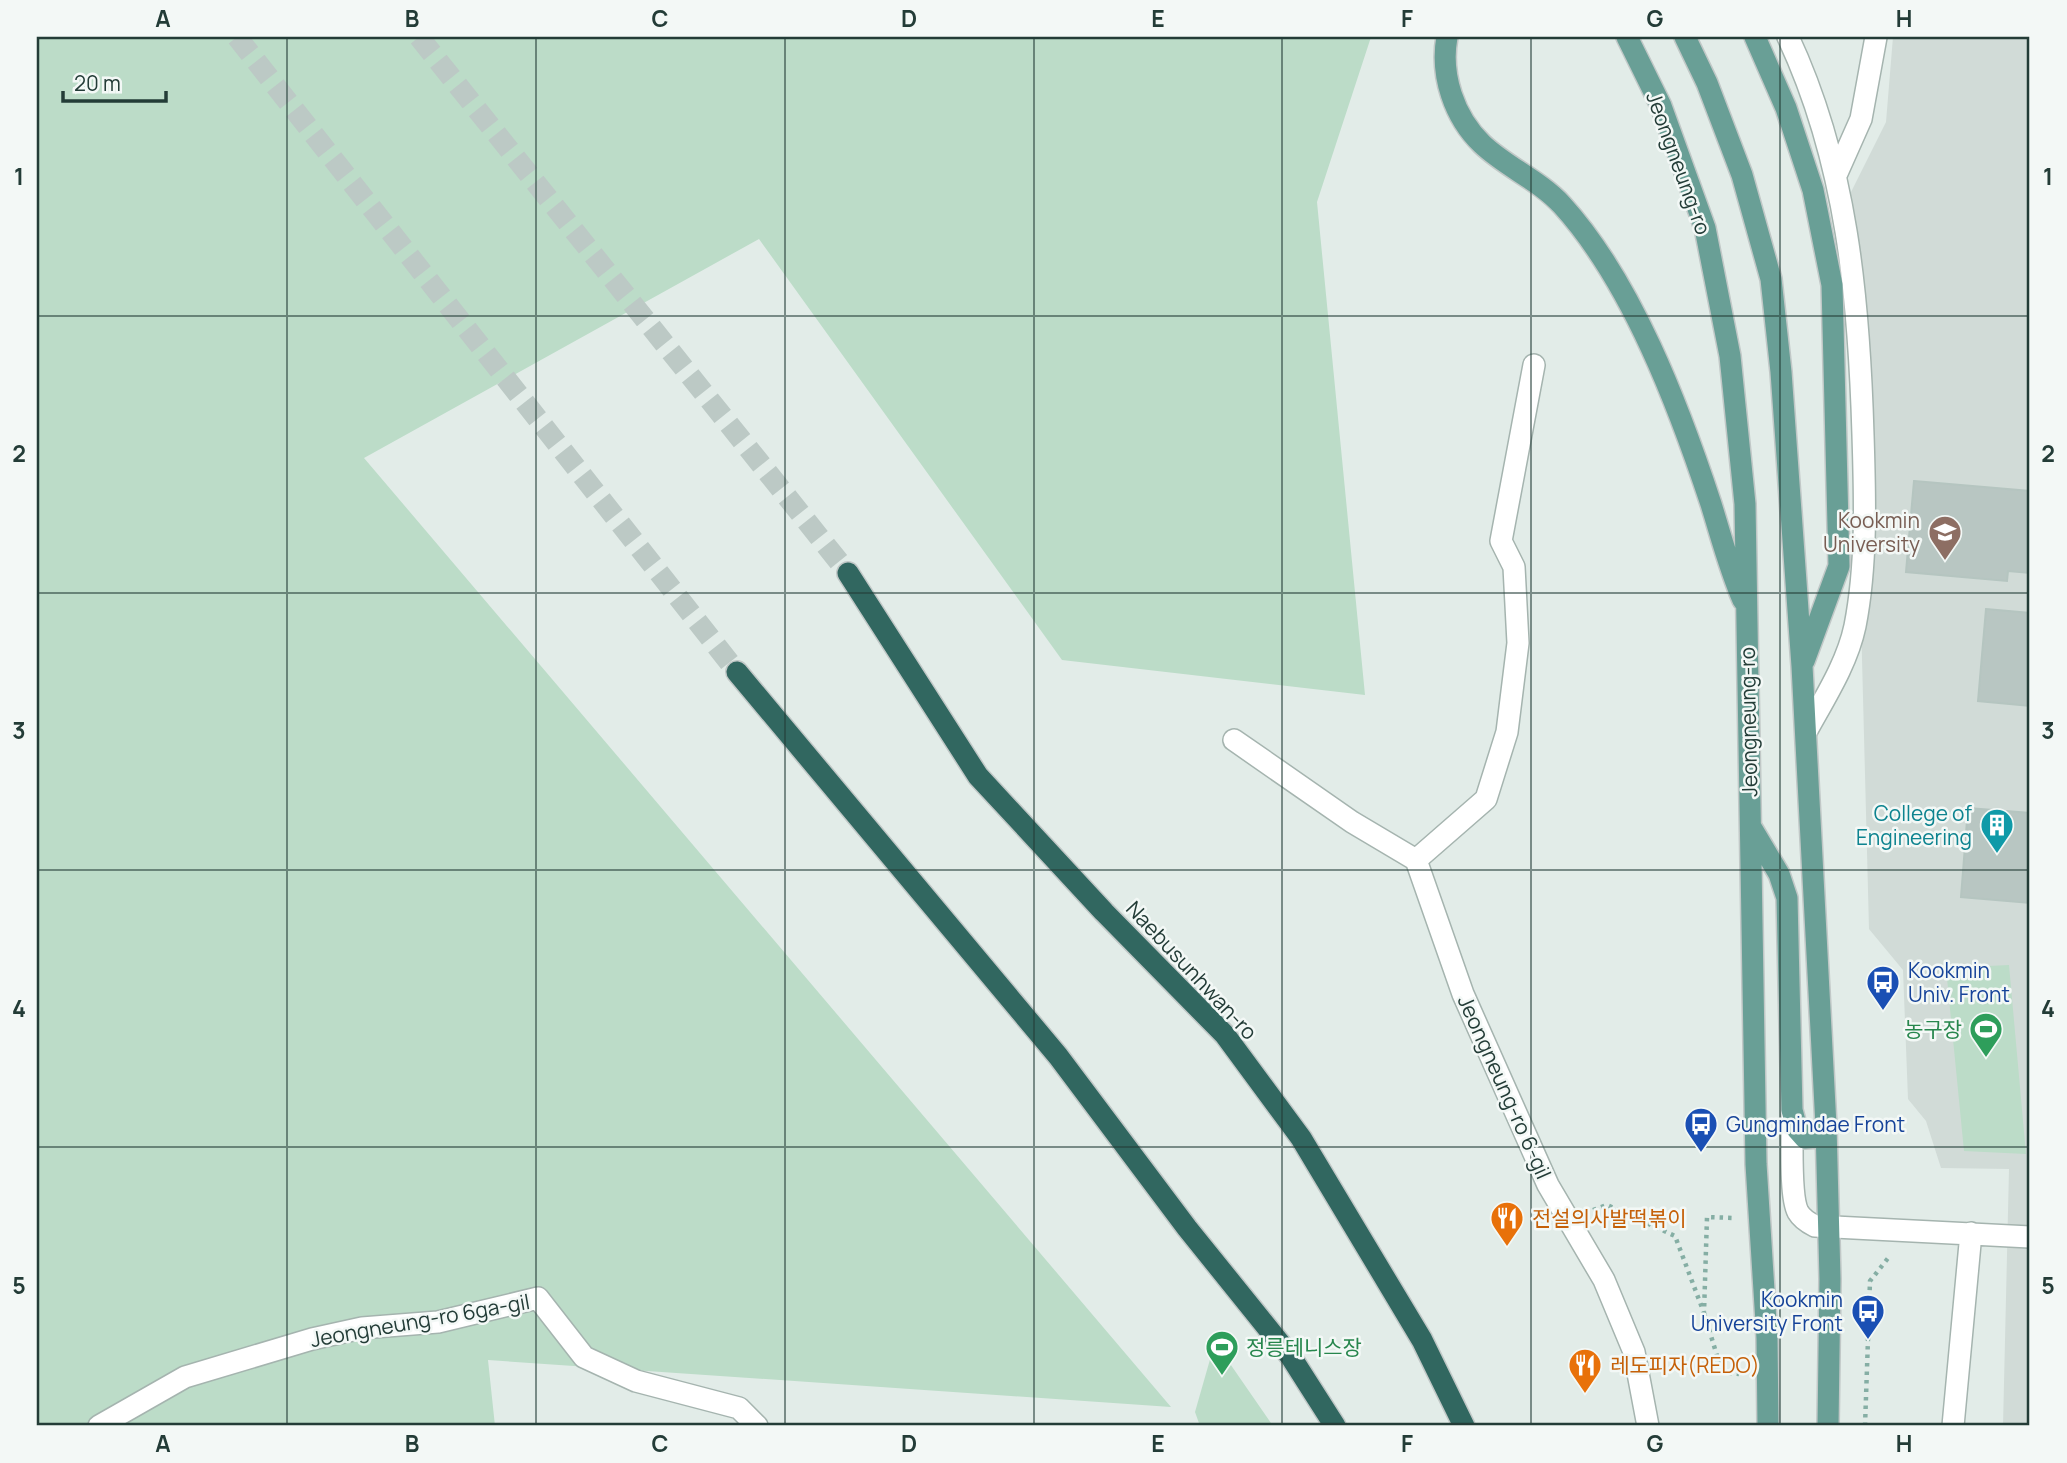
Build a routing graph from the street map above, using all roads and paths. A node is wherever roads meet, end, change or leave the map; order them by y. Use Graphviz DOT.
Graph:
graph roads {
  1 [pos="1447,37"];
  2 [pos="1627,37"];
  3 [pos="1685,37"];
  4 [pos="1755,37"];
  5 [pos="1788,37"];
  6 [pos="1876,37"];
  7 [pos="1837,173"];
  8 [pos="1534,365"];
  9 [pos="848,573"];
  10 [pos="1746,608"];
  11 [pos="1802,666"];
  12 [pos="737,671"];
  13 [pos="1806,732"];
  14 [pos="1234,740"];
  15 [pos="1750,824"];
  16 [pos="1416,860"];
  17 [pos="1792,1110"];
  18 [pos="1826,1126"];
  19 [pos="1759,1219"];
  20 [pos="1569,1220"];
  21 [pos="1830,1227"];
  22 [pos="1971,1233"];
  23 [pos="2030,1237"];
  24 [pos="1889,1256"];
  25 [pos="1704,1313"];
  26 [pos="1768,1377"];
  27 [pos="99,1426"];
  28 [pos="757,1426"];
  29 [pos="1335,1426"];
  30 [pos="1464,1426"];
  31 [pos="1648,1426"];
  32 [pos="1768,1426"];
  33 [pos="1828,1426"];
  34 [pos="1865,1426"];
  35 [pos="1953,1426"];
  1 -- 10 [label="main road"];
  2 -- 10 [label="main road, Jeongneung-ro"];
  3 -- 11 [label="main road"];
  4 -- 11 [label="main road"];
  5 -- 7 [label="street"];
  6 -- 7 [label="street"];
  7 -- 13 [label="street"];
  8 -- 16 [label="street"];
  9 -- 30 [label="highway, Naebusunhwan-ro"];
  10 -- 15 [label="main road, Jeongneung-ro"];
  11 -- 13 [label="main road"];
  12 -- 29 [label="highway"];
  13 -- 18 [label="main road"];
  14 -- 16 [label="street"];
  15 -- 17 [label="main road"];
  15 -- 19 [label="main road, Jeongneung-ro"];
  16 -- 20 [label="street, Jeongneung-ro 6-gil"];
  17 -- 18 [label="main road"];
  17 -- 21 [label="street"];
  18 -- 21 [label="main road"];
  19 -- 25 [label="path"];
  19 -- 26 [label="main road, Jeongneung-ro"];
  20 -- 25 [label="path"];
  20 -- 31 [label="street, Jeongneung-ro 6-gil"];
  21 -- 22 [label="street"];
  21 -- 33 [label="main road"];
  22 -- 23 [label="street"];
  22 -- 35 [label="street"];
  24 -- 34 [label="path"];
  25 -- 26 [label="path"];
  26 -- 32 [label="main road, Jeongneung-ro"];
  27 -- 28 [label="street, Jeongneung-ro 6ga-gil"];
}
